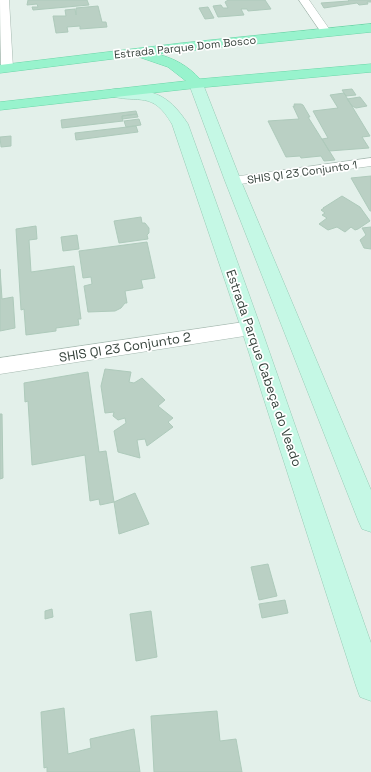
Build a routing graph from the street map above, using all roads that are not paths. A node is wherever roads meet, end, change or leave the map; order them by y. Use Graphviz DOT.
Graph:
graph roads {
  1 [pos="4,0"];
  2 [pos="304,0"];
  3 [pos="371,28"];
  4 [pos="327,33"];
  5 [pos="124,54"];
  6 [pos="371,68"];
  7 [pos="3,69"];
  8 [pos="196,84"];
  9 [pos="114,92"];
  10 [pos="0,106"];
  11 [pos="371,162"];
  12 [pos="233,181"];
  13 [pos="251,328"];
  14 [pos="0,366"];
  15 [pos="371,520"];
  16 [pos="371,686"];
  1 -- 7 [label="street"];
  2 -- 4 [label="street"];
  3 -- 4 [label="main road, Estrada Parque Dom Bosco"];
  4 -- 5 [label="main road, Estrada Parque Dom Bosco"];
  5 -- 7 [label="main road, Estrada Parque Dom Bosco"];
  5 -- 8 [label="main road"];
  6 -- 8 [label="main road"];
  8 -- 9 [label="main road"];
  8 -- 12 [label="main road"];
  9 -- 10 [label="main road"];
  9 -- 13 [label="main road, Estrada Parque Cabeça do Veado"];
  11 -- 12 [label="street, SHIS QI 23 Conjunto 1"];
  12 -- 15 [label="main road"];
  13 -- 14 [label="street, SHIS QI 23 Conjunto 2"];
  13 -- 16 [label="main road, Estrada Parque Cabeça do Veado"];
}
